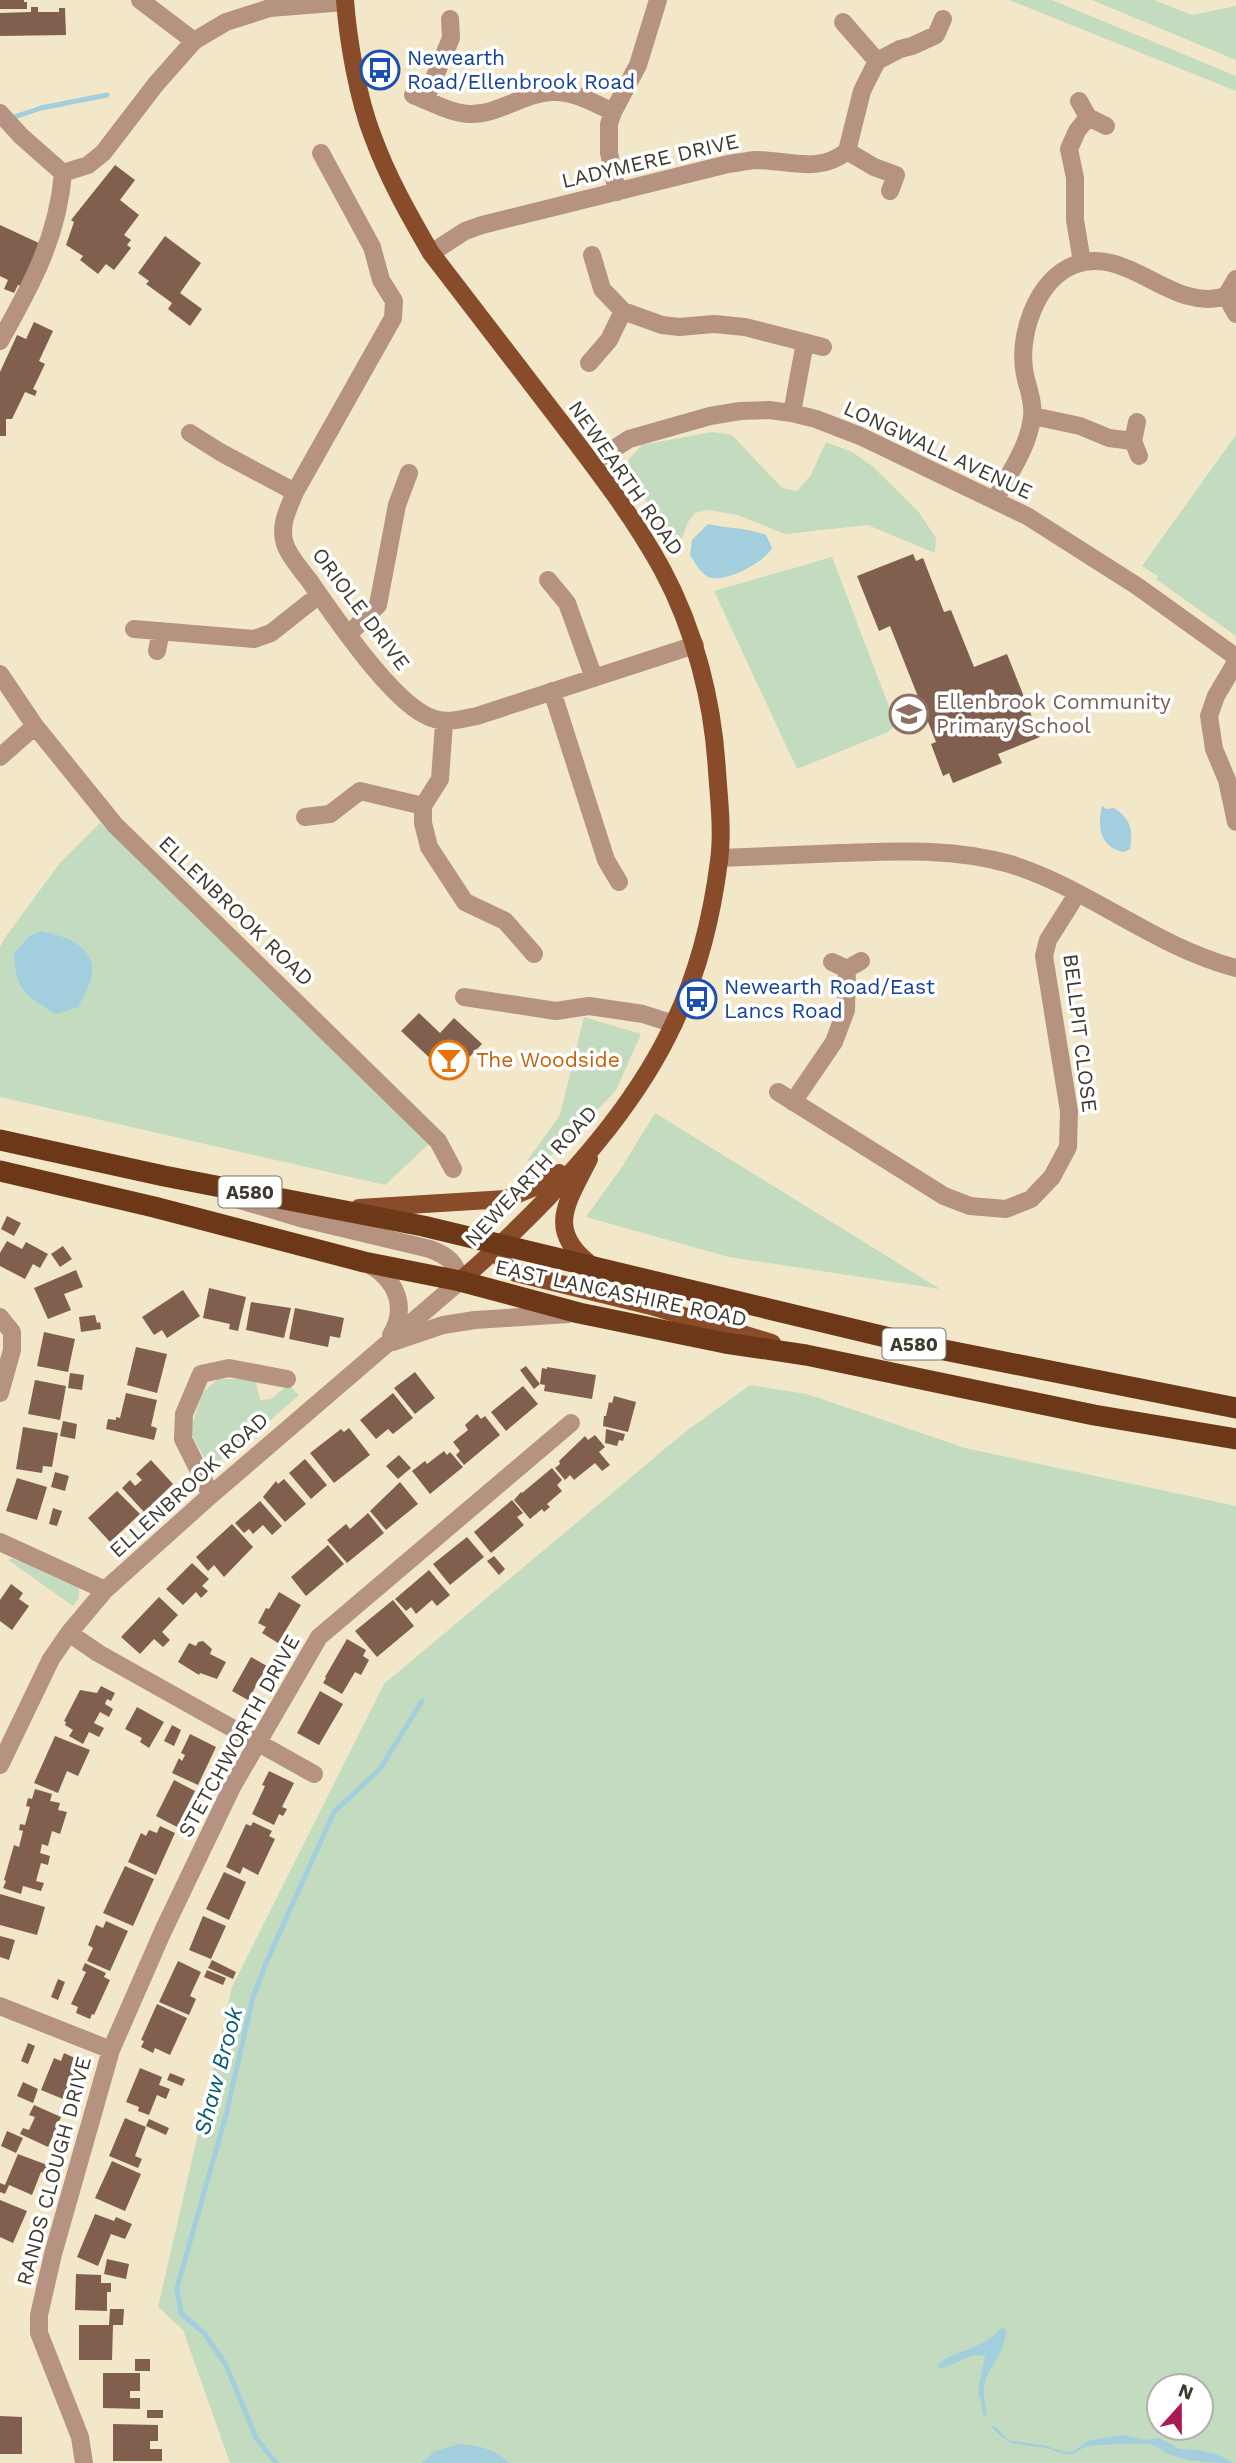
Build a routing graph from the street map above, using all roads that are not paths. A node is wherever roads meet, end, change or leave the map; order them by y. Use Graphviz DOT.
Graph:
graph roads {
  1 [pos="140,0"];
  2 [pos="658,0"];
  3 [pos="345,1"];
  4 [pos="270,4"];
  5 [pos="450,19"];
  6 [pos="943,19"];
  7 [pos="843,22"];
  8 [pos="194,41"];
  9 [pos="877,61"];
  10 [pos="1079,101"];
  11 [pos="613,112"];
  12 [pos="0,113"];
  13 [pos="1088,117"];
  14 [pos="1106,126"];
  15 [pos="847,151"];
  16 [pos="321,153"];
  17 [pos="63,173"];
  18 [pos="890,191"];
  19 [pos="617,192"];
  20 [pos="432,253"];
  21 [pos="593,255"];
  22 [pos="1082,262"];
  23 [pos="1236,279"];
  24 [pos="1226,296"];
  25 [pos="1236,314"];
  26 [pos="620,318"];
  27 [pos="0,341"];
  28 [pos="805,342"];
  29 [pos="822,347"];
  30 [pos="589,363"];
  31 [pos="792,413"];
  32 [pos="1033,416"];
  33 [pos="1136,422"];
  34 [pos="190,433"];
  35 [pos="592,463"];
  36 [pos="409,474"];
  37 [pos="295,492"];
  38 [pos="995,500"];
  39 [pos="548,580"];
  40 [pos="319,595"];
  41 [pos="134,629"];
  42 [pos="161,631"];
  43 [pos="349,634"];
  44 [pos="695,645"];
  45 [pos="157,651"];
  46 [pos="1236,657"];
  47 [pos="1236,663"];
  48 [pos="0,674"];
  49 [pos="594,678"];
  50 [pos="552,691"];
  51 [pos="444,723"];
  52 [pos="35,726"];
  53 [pos="0,757"];
  54 [pos="423,806"];
  55 [pos="305,817"];
  56 [pos="1236,822"];
  57 [pos="720,858"];
  58 [pos="619,882"];
  59 [pos="1077,894"];
  60 [pos="534,954"];
  61 [pos="847,964"];
  62 [pos="1236,968"];
  63 [pos="464,997"];
  64 [pos="674,1024"];
  65 [pos="0,1140"];
  66 [pos="597,1143"];
  67 [pos="453,1170"];
  68 [pos="0,1171"];
  69 [pos="164,1176"];
  70 [pos="338,1209"];
  71 [pos="500,1246"];
  72 [pos="364,1262"];
  73 [pos="596,1268"];
  74 [pos="460,1281"];
  75 [pos="579,1313"];
  76 [pos="0,1317"];
  77 [pos="386,1344"];
  78 [pos="806,1355"];
  79 [pos="287,1379"];
  80 [pos="0,1393"];
  81 [pos="1236,1408"];
  82 [pos="570,1423"];
  83 [pos="1236,1439"];
  84 [pos="211,1495"];
  85 [pos="0,1542"];
  86 [pos="105,1590"];
  87 [pos="69,1633"];
  88 [pos="256,1742"];
  89 [pos="2,1754"];
  90 [pos="314,1774"];
  91 [pos="0,2007"];
  92 [pos="111,2050"];
  93 [pos="84,2463"];
  1 -- 8 [label="street"];
  2 -- 11 [label="street"];
  3 -- 4 [label="street"];
  3 -- 20 [label="main road, NEWEARTH ROAD"];
  4 -- 8 [label="street"];
  5 -- 11 [label="street"];
  6 -- 9 [label="street"];
  7 -- 9 [label="street"];
  8 -- 17 [label="street"];
  9 -- 15 [label="street"];
  10 -- 13 [label="street"];
  11 -- 19 [label="street"];
  12 -- 17 [label="street"];
  13 -- 14 [label="street"];
  13 -- 22 [label="street"];
  15 -- 18 [label="street"];
  15 -- 19 [label="street, LADYMERE DRIVE"];
  16 -- 37 [label="street, ORIOLE DRIVE"];
  17 -- 27 [label="street"];
  19 -- 20 [label="street, LADYMERE DRIVE"];
  20 -- 35 [label="main road, NEWEARTH ROAD"];
  21 -- 26 [label="street"];
  22 -- 24 [label="street"];
  22 -- 32 [label="street"];
  23 -- 24 [label="street"];
  24 -- 25 [label="street"];
  26 -- 28 [label="street"];
  26 -- 30 [label="street"];
  28 -- 29 [label="street"];
  28 -- 31 [label="street"];
  31 -- 35 [label="street, LONGWALL AVENUE"];
  31 -- 38 [label="street, LONGWALL AVENUE"];
  32 -- 33 [label="street"];
  32 -- 38 [label="street"];
  34 -- 37 [label="street"];
  35 -- 44 [label="main road, NEWEARTH ROAD"];
  36 -- 43 [label="street"];
  37 -- 40 [label="street, ORIOLE DRIVE"];
  38 -- 46 [label="street, LONGWALL AVENUE"];
  39 -- 49 [label="street"];
  40 -- 42 [label="street"];
  40 -- 43 [label="street, ORIOLE DRIVE"];
  41 -- 42 [label="street"];
  42 -- 45 [label="street"];
  43 -- 51 [label="street, ORIOLE DRIVE"];
  44 -- 49 [label="street"];
  44 -- 57 [label="main road, NEWEARTH ROAD"];
  47 -- 56 [label="street"];
  48 -- 52 [label="street, ELLENBROOK ROAD"];
  49 -- 50 [label="street"];
  50 -- 51 [label="street"];
  50 -- 58 [label="street"];
  51 -- 54 [label="street"];
  52 -- 53 [label="street"];
  52 -- 67 [label="street, ELLENBROOK ROAD"];
  54 -- 55 [label="street"];
  54 -- 60 [label="street"];
  57 -- 59 [label="street"];
  57 -- 64 [label="main road, NEWEARTH ROAD"];
  59 -- 61 [label="street, BELLPIT CLOSE"];
  59 -- 62 [label="street"];
  63 -- 64 [label="street"];
  64 -- 66 [label="main road, NEWEARTH ROAD"];
  65 -- 69 [label="highway, EAST LANCASHIRE ROAD / A580"];
  66 -- 70 [label="main road"];
  66 -- 71 [label="main road, NEWEARTH ROAD"];
  66 -- 73 [label="main road"];
  68 -- 72 [label="highway, EAST LANCASHIRE ROAD / A580"];
  69 -- 70 [label="highway, EAST LANCASHIRE ROAD / A580"];
  69 -- 74 [label="street"];
  70 -- 71 [label="highway, EAST LANCASHIRE ROAD / A580"];
  71 -- 73 [label="highway, EAST LANCASHIRE ROAD / A580"];
  71 -- 74 [label="main road, NEWEARTH ROAD"];
  71 -- 78 [label="main road"];
  72 -- 74 [label="highway, EAST LANCASHIRE ROAD / A580"];
  72 -- 77 [label="street"];
  73 -- 81 [label="highway, EAST LANCASHIRE ROAD / A580"];
  74 -- 75 [label="highway, EAST LANCASHIRE ROAD / A580"];
  74 -- 77 [label="street, ELLENBROOK ROAD"];
  75 -- 77 [label="street"];
  75 -- 78 [label="highway, EAST LANCASHIRE ROAD / A580"];
  76 -- 80 [label="street"];
  77 -- 84 [label="street, ELLENBROOK ROAD"];
  78 -- 83 [label="highway, EAST LANCASHIRE ROAD / A580"];
  79 -- 84 [label="street"];
  82 -- 88 [label="street, STETCHWORTH DRIVE"];
  84 -- 86 [label="street, ELLENBROOK ROAD"];
  85 -- 86 [label="street"];
  86 -- 87 [label="street, ELLENBROOK ROAD"];
  87 -- 88 [label="street"];
  87 -- 89 [label="street, ELLENBROOK ROAD"];
  88 -- 90 [label="street"];
  88 -- 92 [label="street, STETCHWORTH DRIVE"];
  91 -- 92 [label="street"];
  92 -- 93 [label="street, RANDS CLOUGH DRIVE"];
}
